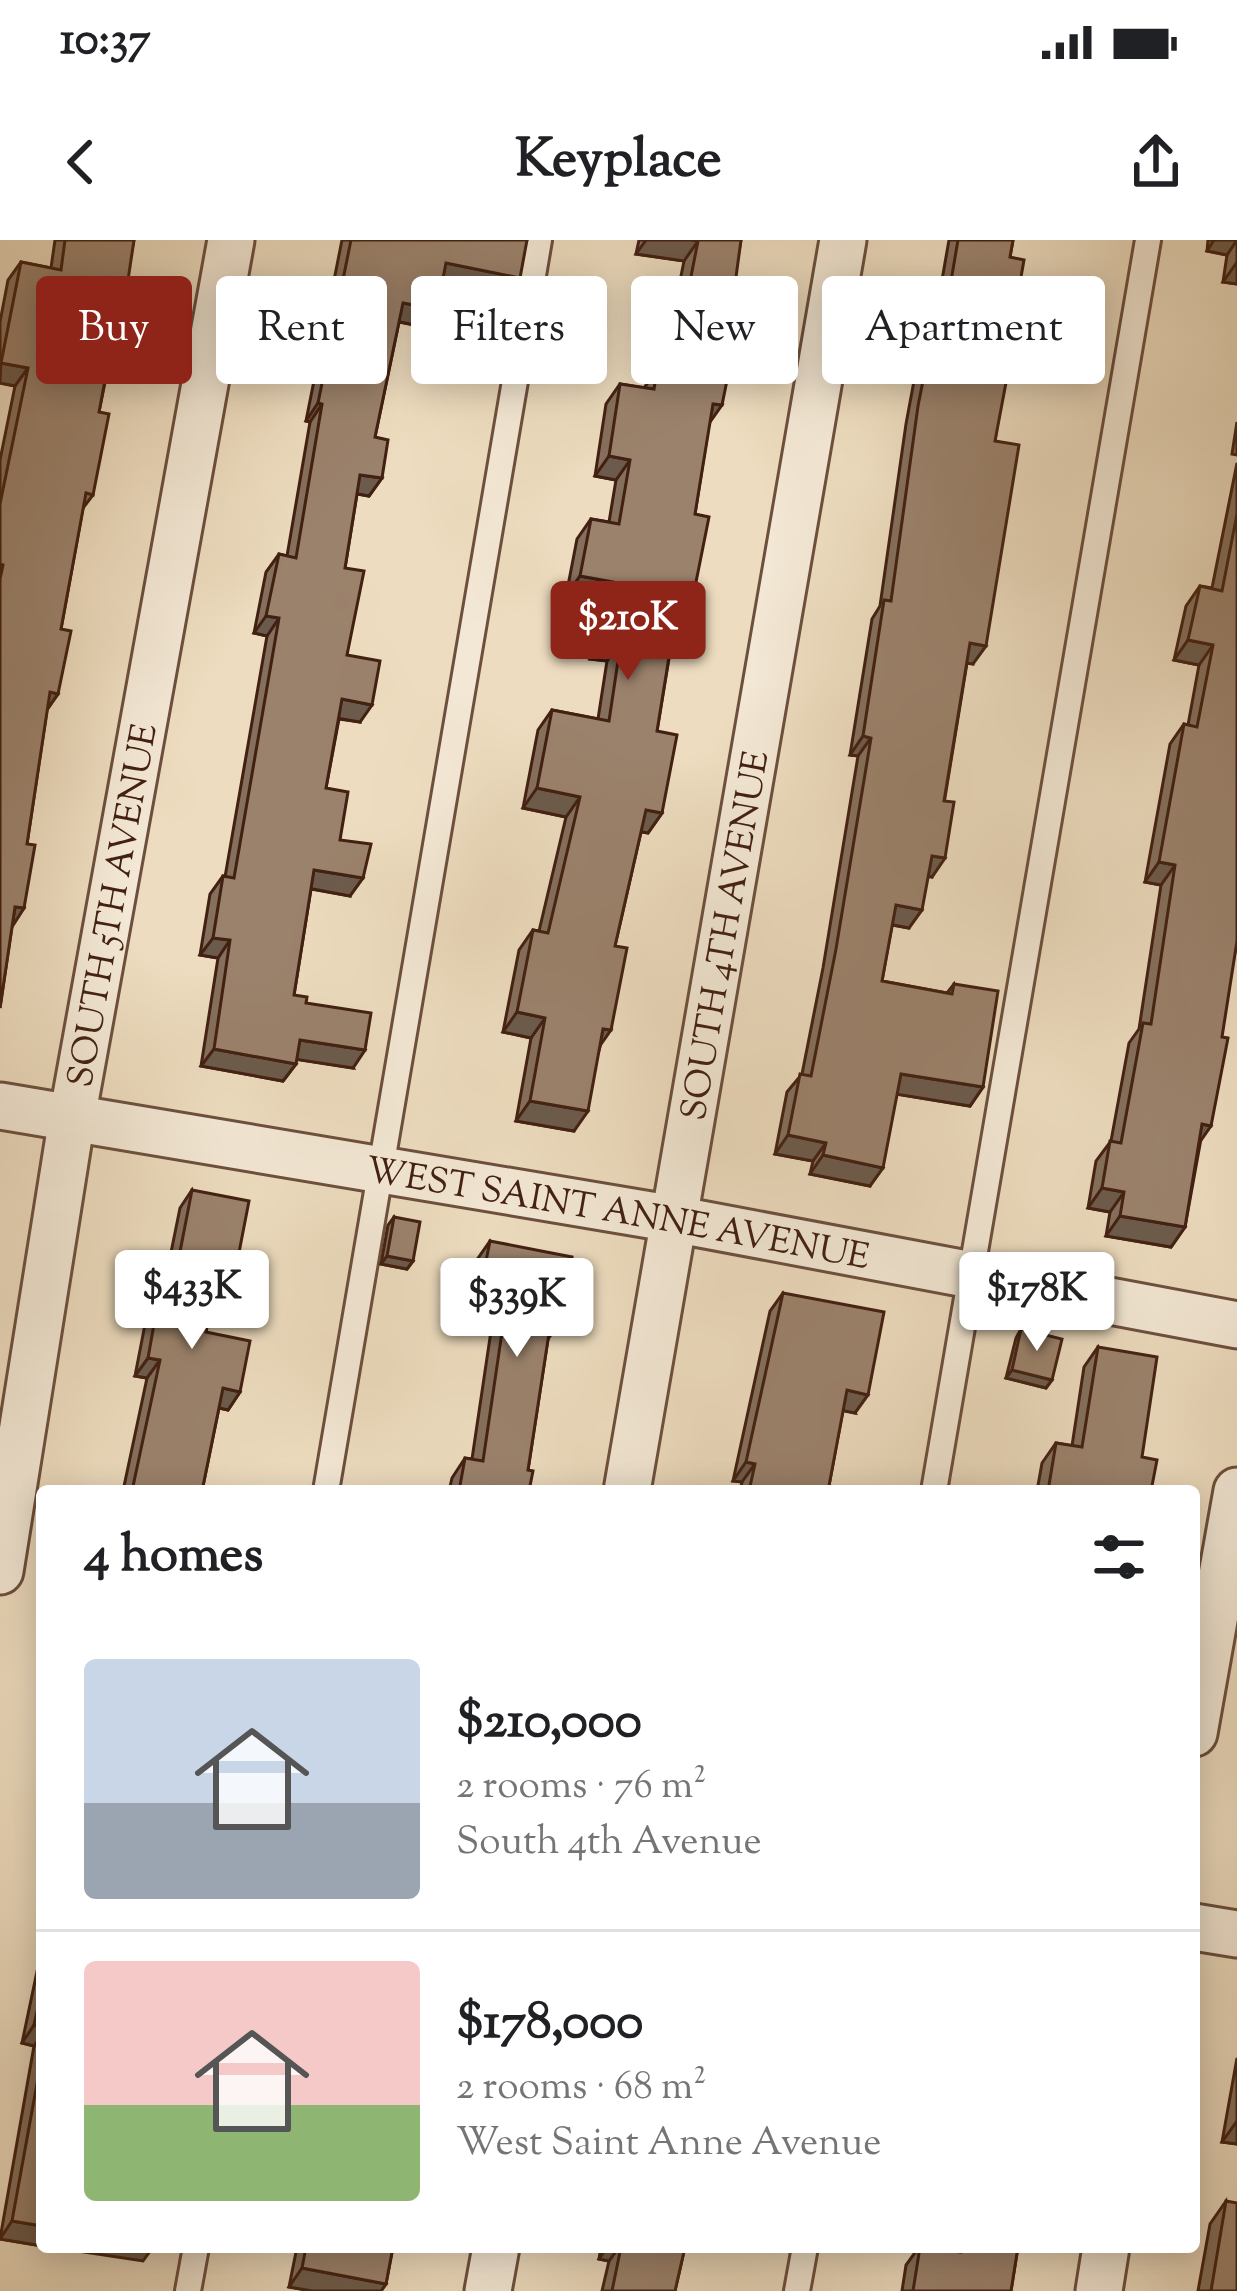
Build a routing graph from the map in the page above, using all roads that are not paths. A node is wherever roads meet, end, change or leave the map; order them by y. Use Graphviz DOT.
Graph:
graph roads {
  1 [pos="231,240"];
  2 [pos="539,240"];
  3 [pos="843,240"];
  4 [pos="1148,240"];
  5 [pos="0,1106"];
  6 [pos="72,1118"];
  7 [pos="382,1168"];
  8 [pos="674,1219"];
  9 [pos="970,1274"];
  10 [pos="1237,1325"];
  11 [pos="327,1485"];
  12 [pos="628,1485"];
  13 [pos="935,1485"];
  14 [pos="1237,1491"];
  15 [pos="0,1570"];
  16 [pos="1225,1624"];
  17 [pos="1200,1712"];
  18 [pos="1200,1928"];
  19 [pos="1237,1934"];
  20 [pos="195,2253"];
  21 [pos="495,2253"];
  22 [pos="804,2253"];
  23 [pos="1105,2253"];
  24 [pos="188,2291"];
  25 [pos="488,2291"];
  26 [pos="797,2291"];
  27 [pos="1099,2291"];
  1 -- 6 [label="street, SOUTH 5TH AVENUE"];
  2 -- 7 [label="lane"];
  3 -- 8 [label="street, SOUTH 4TH AVENUE"];
  4 -- 9 [label="lane"];
  5 -- 6 [label="street, WEST SAINT ANNE AVENUE"];
  6 -- 7 [label="street, WEST SAINT ANNE AVENUE"];
  6 -- 15 [label="street, SOUTH 5TH AVENUE"];
  7 -- 8 [label="street, WEST SAINT ANNE AVENUE"];
  7 -- 11 [label="lane"];
  8 -- 9 [label="street, WEST SAINT ANNE AVENUE"];
  8 -- 12 [label="street, SOUTH 4TH AVENUE"];
  9 -- 10 [label="street, WEST SAINT ANNE AVENUE"];
  9 -- 13 [label="lane"];
  14 -- 16 [label="street"];
  16 -- 17 [label="street"];
  18 -- 19 [label="street"];
  20 -- 24 [label="lane"];
  21 -- 25 [label="street"];
  22 -- 26 [label="lane"];
  23 -- 27 [label="street"];
}
